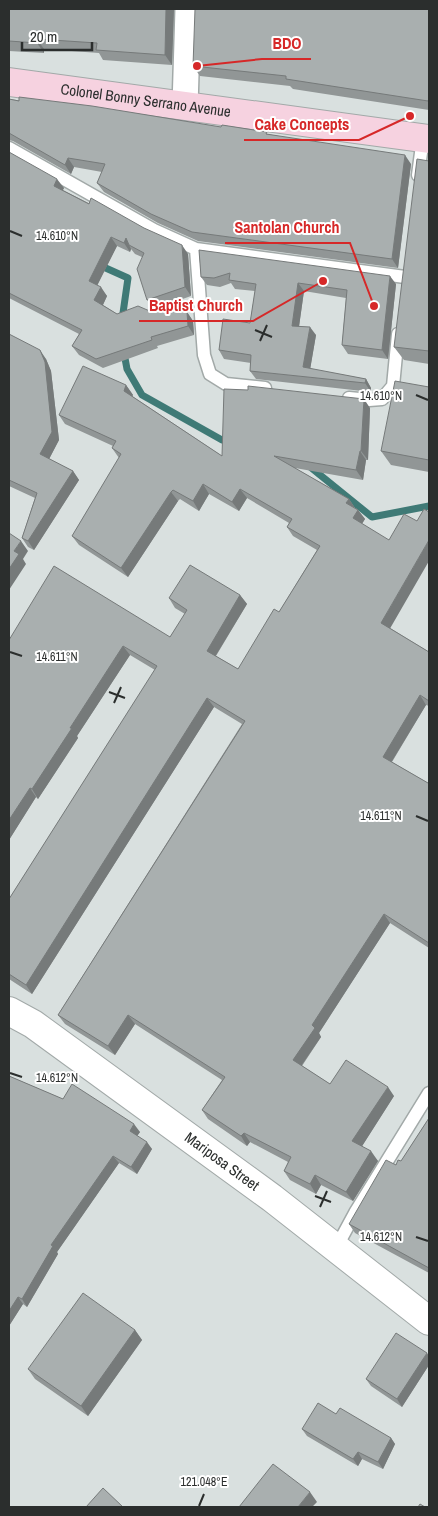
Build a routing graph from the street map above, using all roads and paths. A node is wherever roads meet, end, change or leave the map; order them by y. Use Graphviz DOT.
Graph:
graph roads {
  1 [pos="188,9"];
  2 [pos="9,82"];
  3 [pos="184,106"];
  4 [pos="426,138"];
  5 [pos="9,148"];
  6 [pos="417,184"];
  7 [pos="196,249"];
  8 [pos="405,277"];
  9 [pos="399,326"];
  10 [pos="280,390"];
  11 [pos="335,396"];
  12 [pos="9,1011"];
  13 [pos="429,1093"];
  14 [pos="336,1248"];
  15 [pos="429,1321"];
  1 -- 3 [label="street"];
  2 -- 3 [label="main road, Colonel Bonny Serrano Avenue"];
  3 -- 4 [label="main road, Colonel Bonny Serrano Avenue"];
  4 -- 6 [label="lane"];
  5 -- 7 [label="lane"];
  7 -- 8 [label="lane"];
  7 -- 10 [label="lane"];
  9 -- 11 [label="lane"];
  12 -- 14 [label="street, Mariposa Street"];
  13 -- 14 [label="lane"];
  14 -- 15 [label="street, Mariposa Street"];
}
